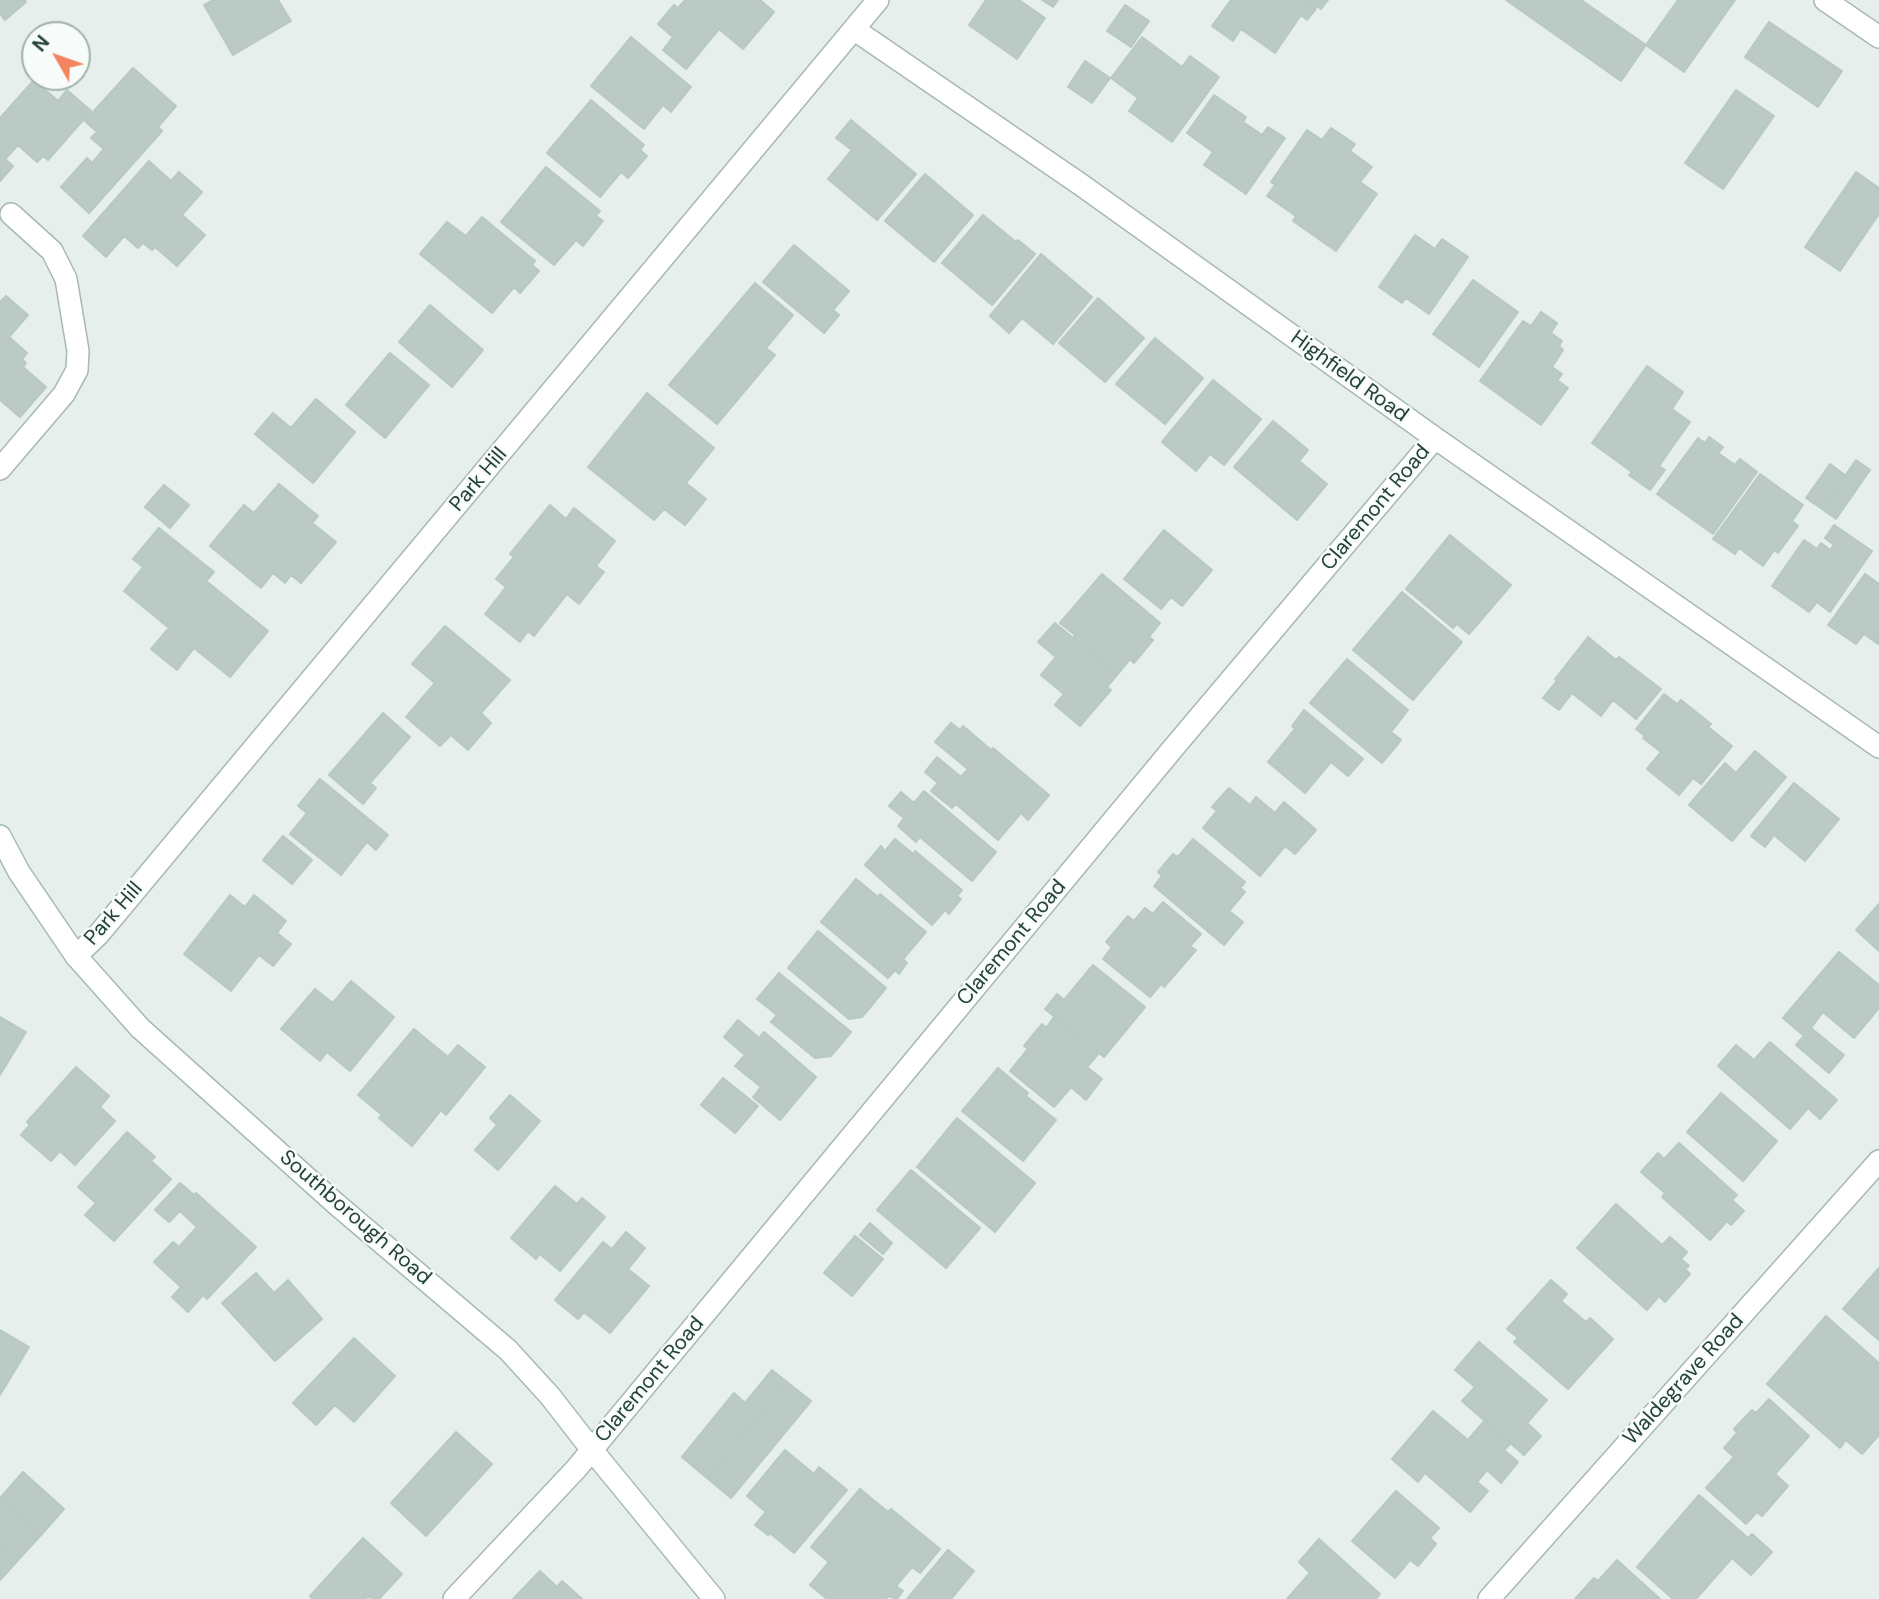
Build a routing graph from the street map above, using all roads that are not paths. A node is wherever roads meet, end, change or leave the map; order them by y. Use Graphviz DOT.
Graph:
graph roads {
  1 [pos="878,0"];
  2 [pos="1825,0"];
  3 [pos="855,30"];
  4 [pos="1879,37"];
  5 [pos="11,214"];
  6 [pos="1435,438"];
  7 [pos="0,470"];
  8 [pos="1879,747"];
  9 [pos="0,836"];
  10 [pos="76,956"];
  11 [pos="1879,1161"];
  12 [pos="592,1450"];
  13 [pos="454,1599"];
  14 [pos="714,1599"];
  15 [pos="1489,1599"];
  1 -- 3 [label="street, Park Hill"];
  2 -- 4 [label="street"];
  3 -- 6 [label="street, Highfield Road"];
  3 -- 10 [label="street, Park Hill"];
  5 -- 7 [label="street"];
  6 -- 8 [label="street, Highfield Road"];
  6 -- 12 [label="street, Claremont Road"];
  9 -- 10 [label="street, Southborough Road"];
  10 -- 12 [label="street, Southborough Road"];
  11 -- 15 [label="street, Waldegrave Road"];
  12 -- 13 [label="street, Claremont Road"];
  12 -- 14 [label="street, Southborough Road"];
}
